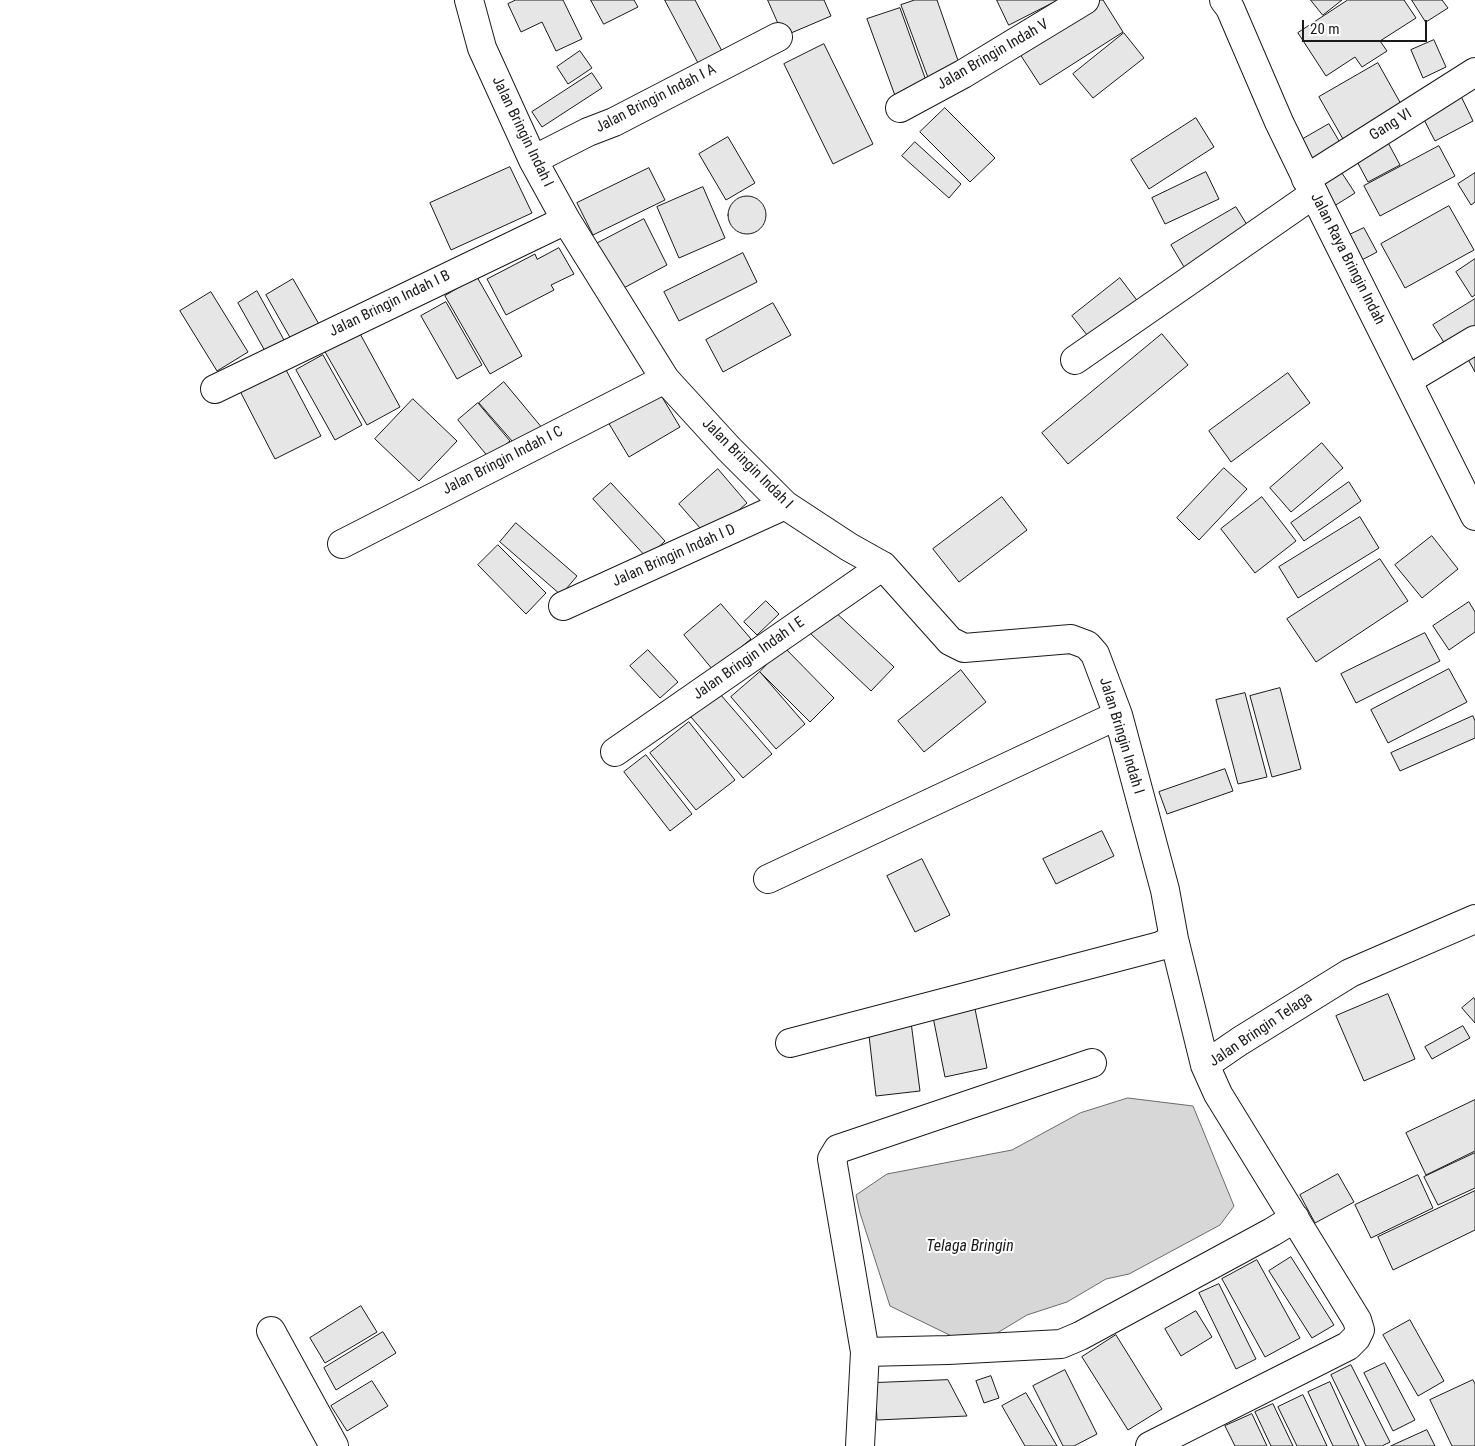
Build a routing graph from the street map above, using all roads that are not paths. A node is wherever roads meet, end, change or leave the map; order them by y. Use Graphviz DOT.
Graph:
graph roads {
  1 [pos="469,0"];
  2 [pos="1085,0"];
  3 [pos="1233,3"];
  4 [pos="778,37"];
  5 [pos="1475,72"];
  6 [pos="900,108"];
  7 [pos="533,160"];
  8 [pos="1310,186"];
  9 [pos="566,220"];
  10 [pos="1475,340"];
  11 [pos="1075,360"];
  12 [pos="665,379"];
  13 [pos="1408,380"];
  14 [pos="215,389"];
  15 [pos="785,506"];
  16 [pos="1474,509"];
  17 [pos="342,544"];
  18 [pos="884,566"];
  19 [pos="563,606"];
  20 [pos="1118,715"];
  21 [pos="615,752"];
  22 [pos="768,879"];
  23 [pos="1475,919"];
  24 [pos="1174,939"];
  25 [pos="790,1043"];
  26 [pos="1092,1064"];
  27 [pos="1205,1065"];
  28 [pos="1295,1218"];
  29 [pos="272,1331"];
  30 [pos="865,1352"];
  31 [pos="334,1446"];
  32 [pos="860,1446"];
  33 [pos="1150,1446"];
  1 -- 7 [label="street, Jalan Bringin Indah I"];
  2 -- 6 [label="street, Jalan Bringin Indah V"];
  3 -- 8 [label="street, Jalan Raya Bringin Indah"];
  4 -- 7 [label="street, Jalan Bringin Indah I A"];
  5 -- 8 [label="street, Gang VI"];
  7 -- 9 [label="street, Jalan Bringin Indah I"];
  8 -- 11 [label="street, Gang VI"];
  8 -- 13 [label="street, Jalan Raya Bringin Indah"];
  9 -- 12 [label="street, Jalan Bringin Indah I"];
  9 -- 14 [label="street, Jalan Bringin Indah I B"];
  10 -- 13 [label="street"];
  12 -- 15 [label="street, Jalan Bringin Indah I"];
  12 -- 17 [label="street, Jalan Bringin Indah I C"];
  13 -- 16 [label="street, Jalan Raya Bringin Indah"];
  15 -- 18 [label="street, Jalan Bringin Indah I"];
  15 -- 19 [label="street, Jalan Bringin Indah I D"];
  18 -- 20 [label="street, Jalan Bringin Indah I"];
  18 -- 21 [label="street, Jalan Bringin Indah I E"];
  20 -- 22 [label="street"];
  20 -- 24 [label="street, Jalan Bringin Indah I"];
  23 -- 27 [label="street, Jalan Bringin Telaga"];
  24 -- 25 [label="street"];
  24 -- 27 [label="street, Jalan Bringin Indah I"];
  26 -- 30 [label="street"];
  27 -- 28 [label="street, Jalan Bringin Telaga"];
  28 -- 30 [label="street"];
  28 -- 33 [label="street, Jalan Bringin Telaga"];
  29 -- 31 [label="street"];
  30 -- 32 [label="street"];
}
